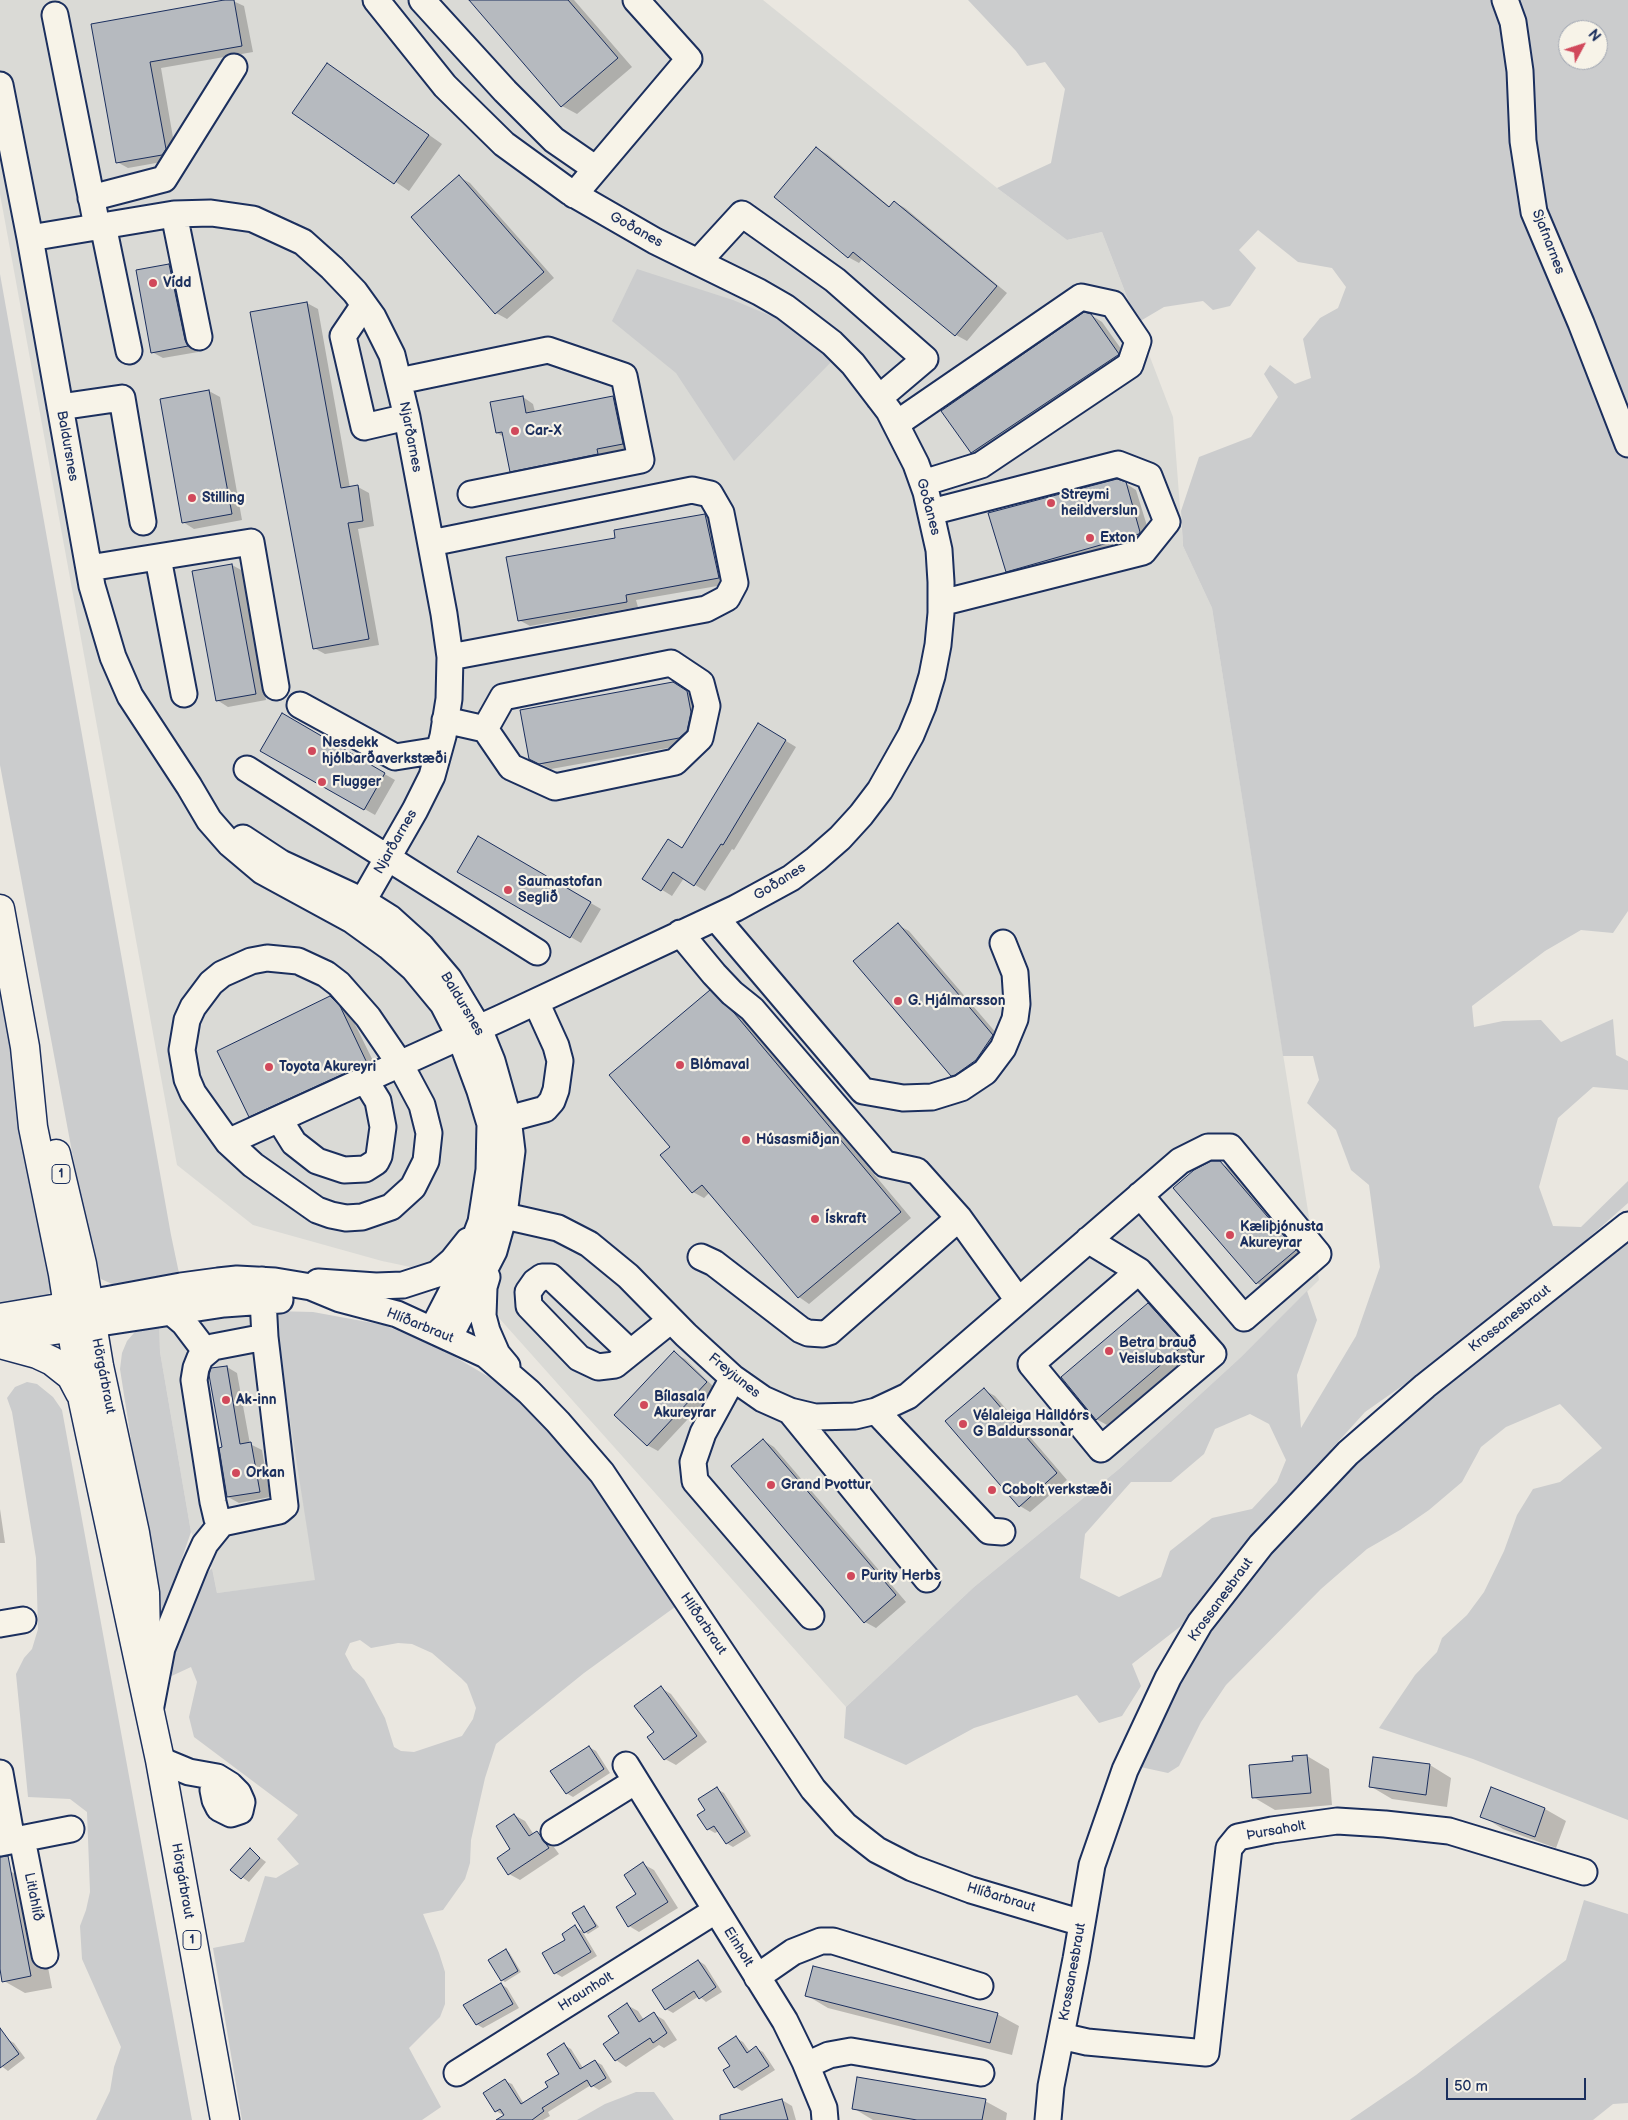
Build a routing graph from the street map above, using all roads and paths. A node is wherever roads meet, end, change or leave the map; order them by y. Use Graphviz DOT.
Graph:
graph roads {
  1 [pos="422,0"];
  2 [pos="636,0"];
  3 [pos="1505,0"];
  4 [pos="383,3"];
  5 [pos="55,16"];
  6 [pos="234,67"];
  7 [pos="0,85"];
  8 [pos="596,170"];
  9 [pos="574,195"];
  10 [pos="91,198"];
  11 [pos="174,214"];
  12 [pos="100,225"];
  13 [pos="30,238"];
  14 [pos="698,262"];
  15 [pos="364,305"];
  16 [pos="199,337"];
  17 [pos="129,352"];
  18 [pos="399,381"];
  19 [pos="880,398"];
  20 [pos="60,406"];
  21 [pos="407,417"];
  22 [pos="896,424"];
  23 [pos="1628,444"];
  24 [pos="923,483"];
  25 [pos="471,494"];
  26 [pos="932,512"];
  27 [pos="143,522"];
  28 [pos="431,543"];
  29 [pos="158,558"];
  30 [pos="89,568"];
  31 [pos="941,603"];
  32 [pos="450,657"];
  33 [pos="276,687"];
  34 [pos="184,694"];
  35 [pos="300,705"];
  36 [pos="445,720"];
  37 [pos="484,729"];
  38 [pos="439,750"];
  39 [pos="247,768"];
  40 [pos="388,858"];
  41 [pos="0,909"];
  42 [pos="358,911"];
  43 [pos="716,918"];
  44 [pos="680,933"];
  45 [pos="1003,944"];
  46 [pos="537,952"];
  47 [pos="536,1002"];
  48 [pos="469,1033"];
  49 [pos="400,1064"];
  50 [pos="366,1080"];
  51 [pos="279,1118"];
  52 [pos="499,1121"];
  53 [pos="228,1142"];
  54 [pos="1140,1195"];
  55 [pos="490,1216"];
  56 [pos="958,1218"];
  57 [pos="1628,1225"];
  58 [pos="1088,1240"];
  59 [pos="494,1251"];
  60 [pos="701,1257"];
  61 [pos="1139,1271"];
  62 [pos="267,1287"];
  63 [pos="1018,1300"];
  64 [pos="171,1312"];
  65 [pos="81,1315"];
  66 [pos="0,1318"];
  67 [pos="671,1320"];
  68 [pos="441,1334"];
  69 [pos="265,1337"];
  70 [pos="0,1343"];
  71 [pos="206,1352"];
  72 [pos="630,1352"];
  73 [pos="733,1378"];
  74 [pos="529,1392"];
  75 [pos="83,1401"];
  76 [pos="790,1411"];
  77 [pos="876,1411"];
  78 [pos="222,1523"];
  79 [pos="1002,1532"];
  80 [pos="928,1580"];
  81 [pos="811,1616"];
  82 [pos="150,1710"];
  83 [pos="160,1760"];
  84 [pos="0,1773"];
  85 [pos="217,1778"];
  86 [pos="71,1829"];
  87 [pos="554,1832"];
  88 [pos="11,1841"];
  89 [pos="1584,1872"];
  90 [pos="716,1911"];
  91 [pos="1082,1923"];
  92 [pos="45,1955"];
  93 [pos="757,1977"];
  94 [pos="980,1986"];
  95 [pos="1061,2036"];
  96 [pos="807,2066"];
  97 [pos="457,2073"];
  98 [pos="981,2073"];
  99 [pos="225,2120"];
  100 [pos="825,2120"];
  101 [pos="1048,2120"];
  1 -- 8 [label="street"];
  2 -- 8 [label="street"];
  3 -- 23 [label="street, Sjafnarnes"];
  4 -- 9 [label="street, Goðanes"];
  5 -- 10 [label="street"];
  6 -- 10 [label="street"];
  7 -- 13 [label="street, Baldursnes"];
  8 -- 9 [label="street"];
  9 -- 14 [label="street, Goðanes"];
  10 -- 12 [label="street"];
  11 -- 12 [label="street, Njarðarnes"];
  11 -- 15 [label="street, Njarðarnes"];
  11 -- 16 [label="street"];
  12 -- 13 [label="street, Njarðarnes"];
  12 -- 17 [label="street"];
  13 -- 20 [label="street, Baldursnes"];
  14 -- 19 [label="street, Goðanes"];
  14 -- 19 [label="street"];
  15 -- 18 [label="street, Njarðarnes"];
  15 -- 21 [label="street"];
  18 -- 21 [label="street, Njarðarnes"];
  18 -- 25 [label="street"];
  19 -- 22 [label="street, Goðanes"];
  20 -- 27 [label="street"];
  20 -- 30 [label="street, Baldursnes"];
  21 -- 28 [label="street, Njarðarnes"];
  22 -- 24 [label="street, Goðanes"];
  22 -- 24 [label="street"];
  24 -- 26 [label="street, Goðanes"];
  26 -- 31 [label="street, Goðanes"];
  26 -- 31 [label="street"];
  28 -- 32 [label="street, Njarðarnes"];
  28 -- 32 [label="street"];
  29 -- 30 [label="street"];
  29 -- 33 [label="street"];
  29 -- 34 [label="street"];
  30 -- 42 [label="street, Baldursnes"];
  31 -- 43 [label="street, Goðanes"];
  32 -- 36 [label="street, Njarðarnes"];
  35 -- 38 [label="street"];
  36 -- 37 [label="street"];
  36 -- 38 [label="street, Njarðarnes"];
  37 -- 37 [label="street"];
  38 -- 40 [label="street, Njarðarnes"];
  39 -- 40 [label="street"];
  40 -- 42 [label="street, Njarðarnes"];
  40 -- 46 [label="street"];
  41 -- 65 [label="main road, Hörgárbraut / 1"];
  42 -- 48 [label="street, Baldursnes"];
  43 -- 44 [label="street, Goðanes"];
  43 -- 45 [label="street"];
  44 -- 47 [label="street, Goðanes"];
  44 -- 56 [label="street"];
  47 -- 48 [label="street, Goðanes"];
  47 -- 52 [label="street"];
  48 -- 49 [label="street, Goðanes"];
  48 -- 52 [label="street, Baldursnes"];
  49 -- 50 [label="street, Goðanes"];
  49 -- 53 [label="street"];
  49 -- 53 [label="street"];
  50 -- 51 [label="street, Goðanes"];
  50 -- 51 [label="street"];
  51 -- 53 [label="street, Goðanes"];
  52 -- 55 [label="street, Baldursnes"];
  54 -- 54 [label="street, Freyjunes"];
  54 -- 58 [label="street, Freyjunes"];
  55 -- 59 [label="street, Baldursnes"];
  55 -- 62 [label="street"];
  55 -- 67 [label="street, Freyjunes"];
  55 -- 68 [label="street, Baldursnes"];
  56 -- 60 [label="street"];
  56 -- 63 [label="street"];
  57 -- 91 [label="street, Krossanesbraut"];
  58 -- 61 [label="street"];
  58 -- 63 [label="street, Freyjunes"];
  59 -- 68 [label="street, Baldursnes"];
  59 -- 74 [label="street"];
  61 -- 61 [label="street"];
  62 -- 64 [label="street, Hlíðarbraut"];
  62 -- 65 [label="street, Hlíðarbraut"];
  62 -- 68 [label="street, Hlíðarbraut"];
  62 -- 69 [label="street"];
  63 -- 77 [label="street, Freyjunes"];
  64 -- 65 [label="street, Hlíðarbraut"];
  64 -- 71 [label="street"];
  65 -- 66 [label="main road, Hlíðarbraut"];
  65 -- 70 [label="main road, Hlíðarbraut"];
  65 -- 75 [label="main road, Hörgárbraut / 1"];
  65 -- 82 [label="main road, Hörgárbraut / 1"];
  67 -- 72 [label="street"];
  67 -- 73 [label="street, Freyjunes"];
  68 -- 74 [label="street, Hlíðarbraut"];
  69 -- 71 [label="street"];
  69 -- 78 [label="street"];
  70 -- 75 [label="main road"];
  71 -- 78 [label="street"];
  73 -- 76 [label="street, Freyjunes"];
  73 -- 81 [label="street"];
  74 -- 91 [label="street, Hlíðarbraut"];
  75 -- 82 [label="main road, Hörgárbraut / 1"];
  76 -- 77 [label="street, Freyjunes"];
  76 -- 80 [label="street"];
  77 -- 79 [label="street"];
  78 -- 82 [label="street"];
  82 -- 83 [label="main road, Hörgárbraut / 1"];
  83 -- 85 [label="street"];
  83 -- 99 [label="main road, Hörgárbraut / 1"];
  84 -- 88 [label="street, Litlahlíð"];
  86 -- 88 [label="street"];
  87 -- 90 [label="street, Einholt"];
  88 -- 92 [label="street, Litlahlíð"];
  89 -- 95 [label="street, Þursaholt"];
  90 -- 93 [label="street, Einholt"];
  90 -- 97 [label="street, Hraunholt"];
  91 -- 95 [label="street, Krossanesbraut"];
  93 -- 94 [label="street"];
  93 -- 96 [label="street, Einholt"];
  95 -- 101 [label="street, Krossanesbraut"];
  96 -- 98 [label="street"];
  96 -- 100 [label="street, Einholt"];
}
